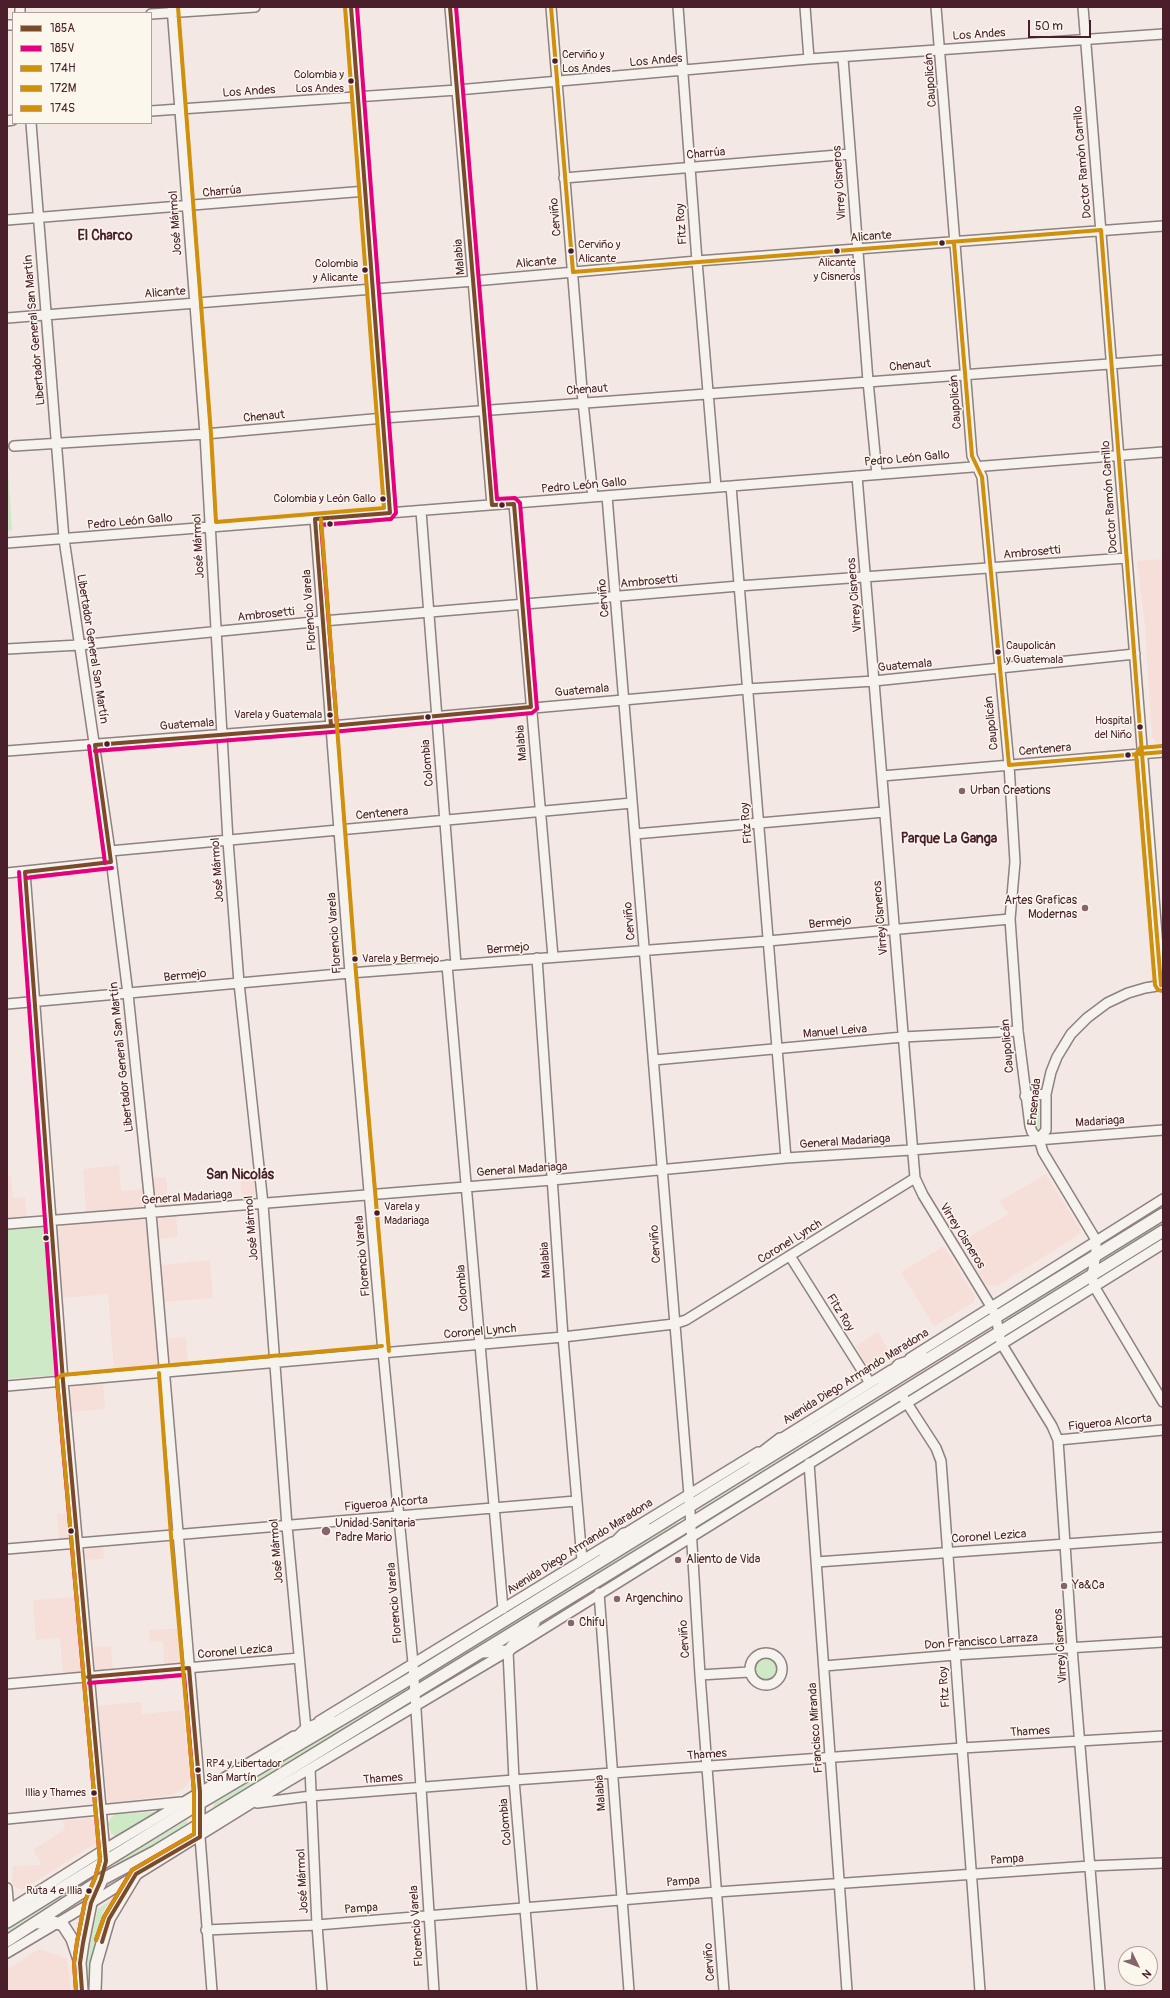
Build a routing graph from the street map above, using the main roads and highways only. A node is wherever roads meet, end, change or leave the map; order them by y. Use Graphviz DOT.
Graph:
graph roads {
  1 [pos="1163,1214"];
  2 [pos="1163,1231"];
  3 [pos="942,1350"];
  4 [pos="872,1388"];
  5 [pos="780,1440"];
  6 [pos="689,1507"];
  7 [pos="656,1527"];
  8 [pos="587,1564"];
  9 [pos="544,1613"];
  10 [pos="478,1652"];
  11 [pos="357,1710"];
  12 [pos="274,1759"];
  13 [pos="156,1850"];
  14 [pos="106,1861"];
  15 [pos="102,1880"];
  16 [pos="7,1922"];
  17 [pos="32,1925"];
  18 [pos="7,1941"];
  19 [pos="80,1964"];
  20 [pos="82,1991"];
  21 [pos="95,1991"];
  1 -- 3 [label="main road, Avenida Diego Armando Maradona"];
  2 -- 9 [label="main road"];
  3 -- 4 [label="main road, Avenida Diego Armando Maradona"];
  3 -- 4 [label="main road"];
  4 -- 6 [label="main road, Avenida Diego Armando Maradona"];
  5 -- 6 [label="main road"];
  6 -- 7 [label="main road, Avenida Diego Armando Maradona"];
  7 -- 8 [label="main road, Avenida Diego Armando Maradona"];
  7 -- 8 [label="main road"];
  8 -- 11 [label="main road, Avenida Diego Armando Maradona"];
  9 -- 10 [label="main road"];
  9 -- 10 [label="main road"];
  10 -- 13 [label="main road"];
  11 -- 12 [label="main road, Avenida Diego Armando Maradona"];
  11 -- 12 [label="main road"];
  12 -- 14 [label="main road, Avenida Diego Armando Maradona"];
  13 -- 15 [label="main road"];
  13 -- 21 [label="main road"];
  14 -- 15 [label="main road"];
  14 -- 16 [label="main road, Avenida Diego Armando Maradona"];
  15 -- 17 [label="main road"];
  15 -- 19 [label="main road"];
  17 -- 18 [label="main road"];
  17 -- 19 [label="main road"];
  19 -- 20 [label="main road"];
}
